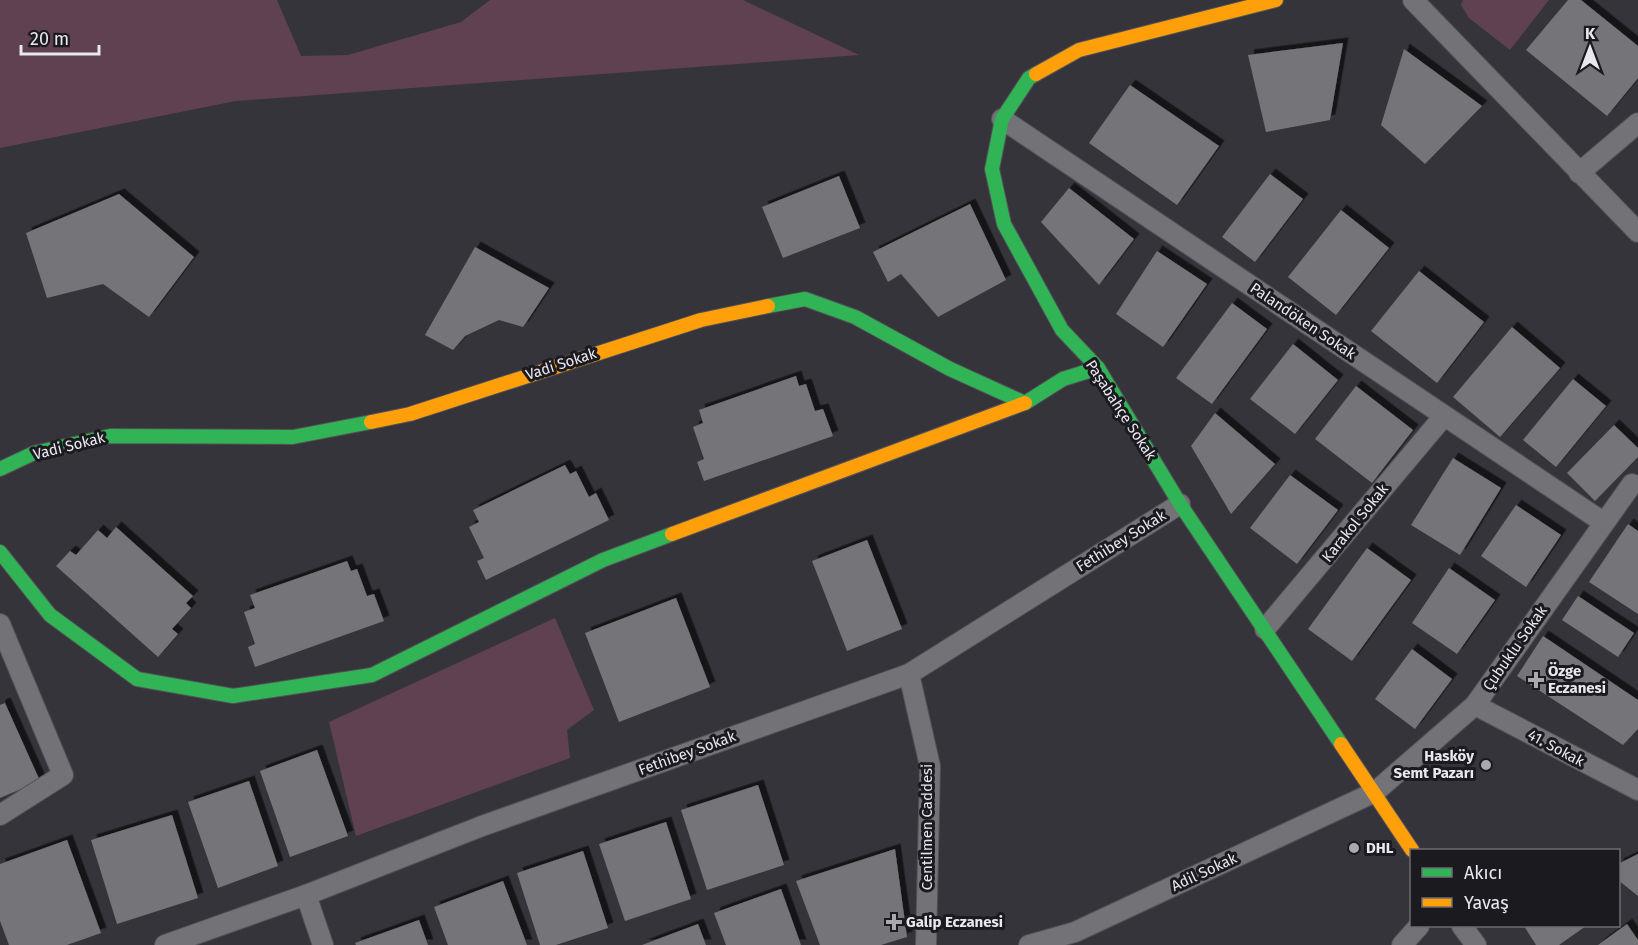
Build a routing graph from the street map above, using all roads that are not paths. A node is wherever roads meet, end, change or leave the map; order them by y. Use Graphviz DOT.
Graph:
graph roads {
  1 [pos="1276,0"];
  2 [pos="1413,0"];
  3 [pos="1002,119"];
  4 [pos="1638,123"];
  5 [pos="1579,173"];
  6 [pos="1638,232"];
  7 [pos="1098,368"];
  8 [pos="1025,402"];
  9 [pos="1444,416"];
  10 [pos="0,469"];
  11 [pos="1632,484"];
  12 [pos="1180,504"];
  13 [pos="1603,522"];
  14 [pos="0,552"];
  15 [pos="0,624"];
  16 [pos="1265,629"];
  17 [pos="909,674"];
  18 [pos="1475,705"];
  19 [pos="1638,790"];
  20 [pos="1375,792"];
  21 [pos="0,815"];
  22 [pos="1411,849"];
  23 [pos="306,895"];
  24 [pos="1418,927"];
  25 [pos="1463,927"];
  26 [pos="165,945"];
  27 [pos="323,945"];
  28 [pos="926,945"];
  29 [pos="1029,945"];
  30 [pos="1402,945"];
  31 [pos="1476,945"];
  1 -- 3 [label="street, Paşabahçe Sokak"];
  2 -- 5 [label="street"];
  3 -- 7 [label="street, Paşabahçe Sokak"];
  3 -- 9 [label="street, Palandöken Sokak"];
  4 -- 5 [label="street"];
  5 -- 6 [label="street"];
  7 -- 8 [label="street"];
  7 -- 12 [label="street, Paşabahçe Sokak"];
  8 -- 10 [label="street, Vadi Sokak"];
  8 -- 14 [label="street"];
  9 -- 13 [label="street, Palandöken Sokak"];
  9 -- 16 [label="street, Karakol Sokak"];
  11 -- 13 [label="street, Çubuklu Sokak"];
  12 -- 16 [label="street, Paşabahçe Sokak"];
  12 -- 17 [label="street, Fethibey Sokak"];
  13 -- 18 [label="street, Çubuklu Sokak"];
  15 -- 21 [label="street"];
  16 -- 20 [label="street, Paşabahçe Sokak"];
  17 -- 23 [label="street, Fethibey Sokak"];
  17 -- 28 [label="street, Centilmen Caddesi"];
  18 -- 19 [label="street, 41. Sokak"];
  18 -- 20 [label="street, Çubuklu Sokak"];
  20 -- 22 [label="street, Paşabahçe Sokak"];
  20 -- 29 [label="street, Adil Sokak"];
  23 -- 26 [label="street, Fethibey Sokak"];
  23 -- 27 [label="street"];
  24 -- 30 [label="street"];
  25 -- 31 [label="street"];
}
